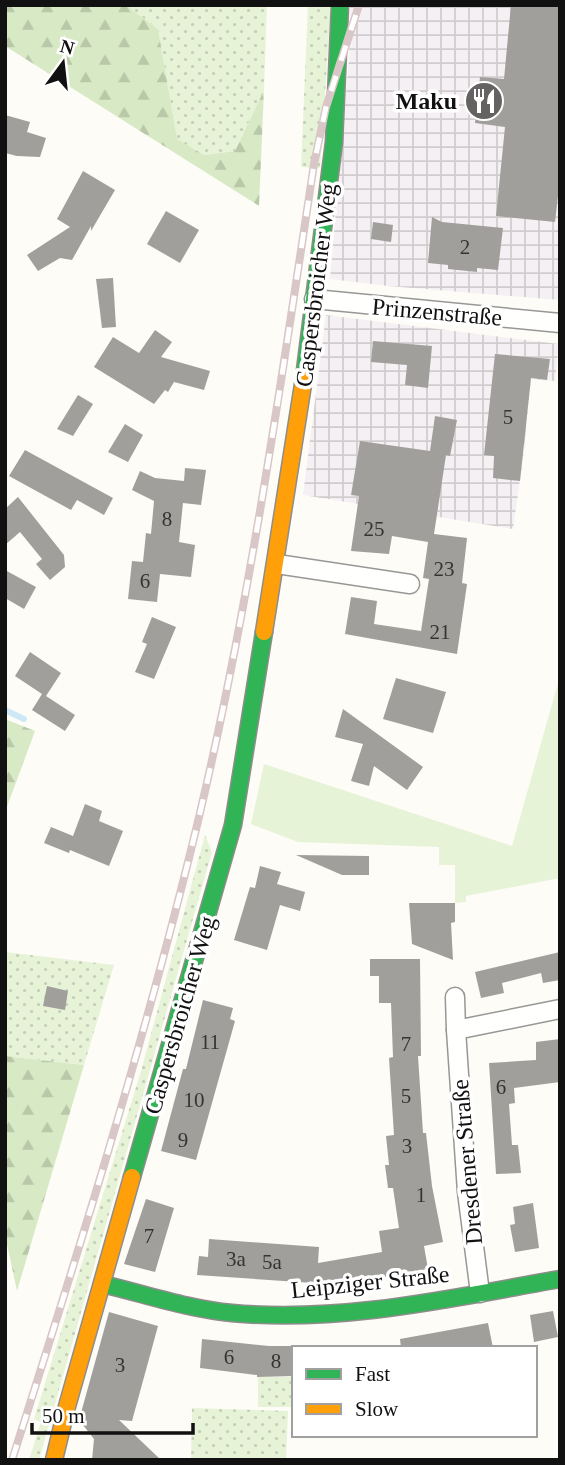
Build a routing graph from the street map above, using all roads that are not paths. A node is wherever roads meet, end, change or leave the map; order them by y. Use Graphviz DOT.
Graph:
graph roads {
  1 [pos="340,5"];
  2 [pos="314,299"];
  3 [pos="560,323"];
  4 [pos="277,564"];
  5 [pos="410,584"];
  6 [pos="454,997"];
  7 [pos="560,1009"];
  8 [pos="456,1030"];
  9 [pos="560,1279"];
  10 [pos="102,1284"];
  11 [pos="480,1293"];
  12 [pos="54,1460"];
  1 -- 2 [label="street, Caspersbroicher Weg"];
  2 -- 3 [label="street, Prinzenstraße"];
  2 -- 4 [label="street, Caspersbroicher Weg"];
  4 -- 5 [label="street"];
  4 -- 10 [label="street, Caspersbroicher Weg"];
  6 -- 8 [label="street, Dresdener Straße"];
  7 -- 8 [label="street"];
  8 -- 11 [label="street, Dresdener Straße"];
  9 -- 11 [label="street, Leipziger Straße"];
  10 -- 11 [label="street, Leipziger Straße"];
  10 -- 12 [label="street, Caspersbroicher Weg"];
}
